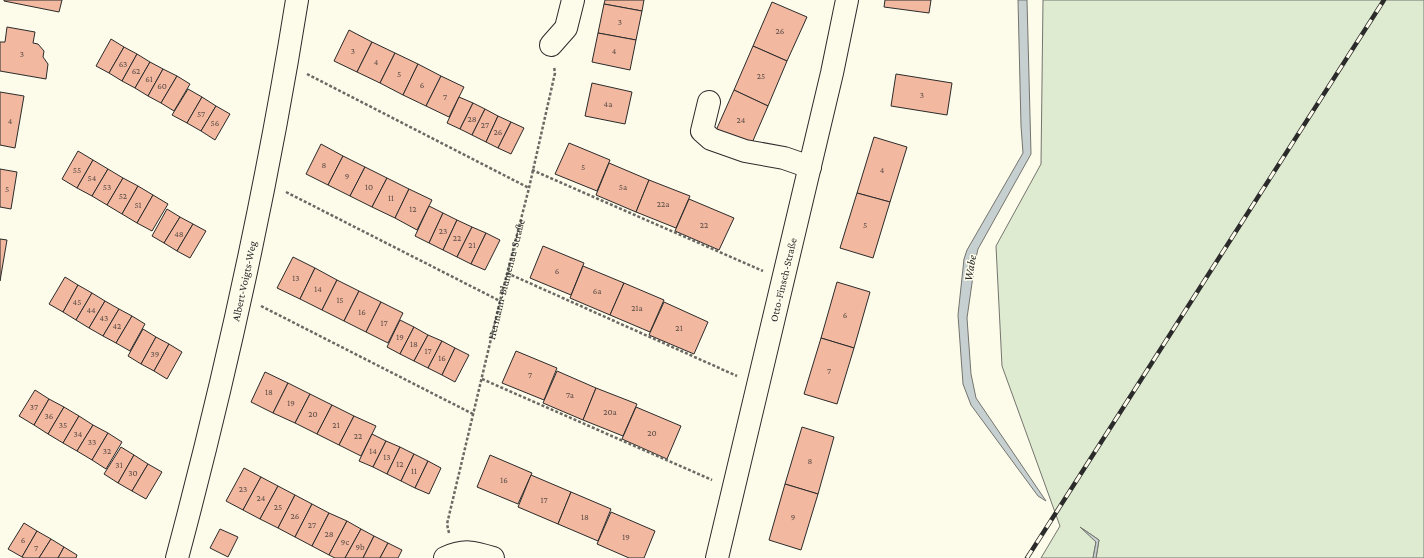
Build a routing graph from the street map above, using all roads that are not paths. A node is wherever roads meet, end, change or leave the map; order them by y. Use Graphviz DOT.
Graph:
graph roads {
  1 [pos="297,0"];
  2 [pos="573,0"];
  3 [pos="847,0"];
  4 [pos="551,45"];
  5 [pos="709,102"];
  6 [pos="810,167"];
  7 [pos="450,556"];
  8 [pos="177,558"];
  9 [pos="493,558"];
  10 [pos="717,558"];
  1 -- 8 [label="street, Albert-Voigts-Weg"];
  2 -- 4 [label="street"];
  3 -- 6 [label="street, Otto-Finsch-Straße"];
  5 -- 6 [label="street"];
  6 -- 10 [label="street, Otto-Finsch-Straße"];
  7 -- 9 [label="street"];
}
